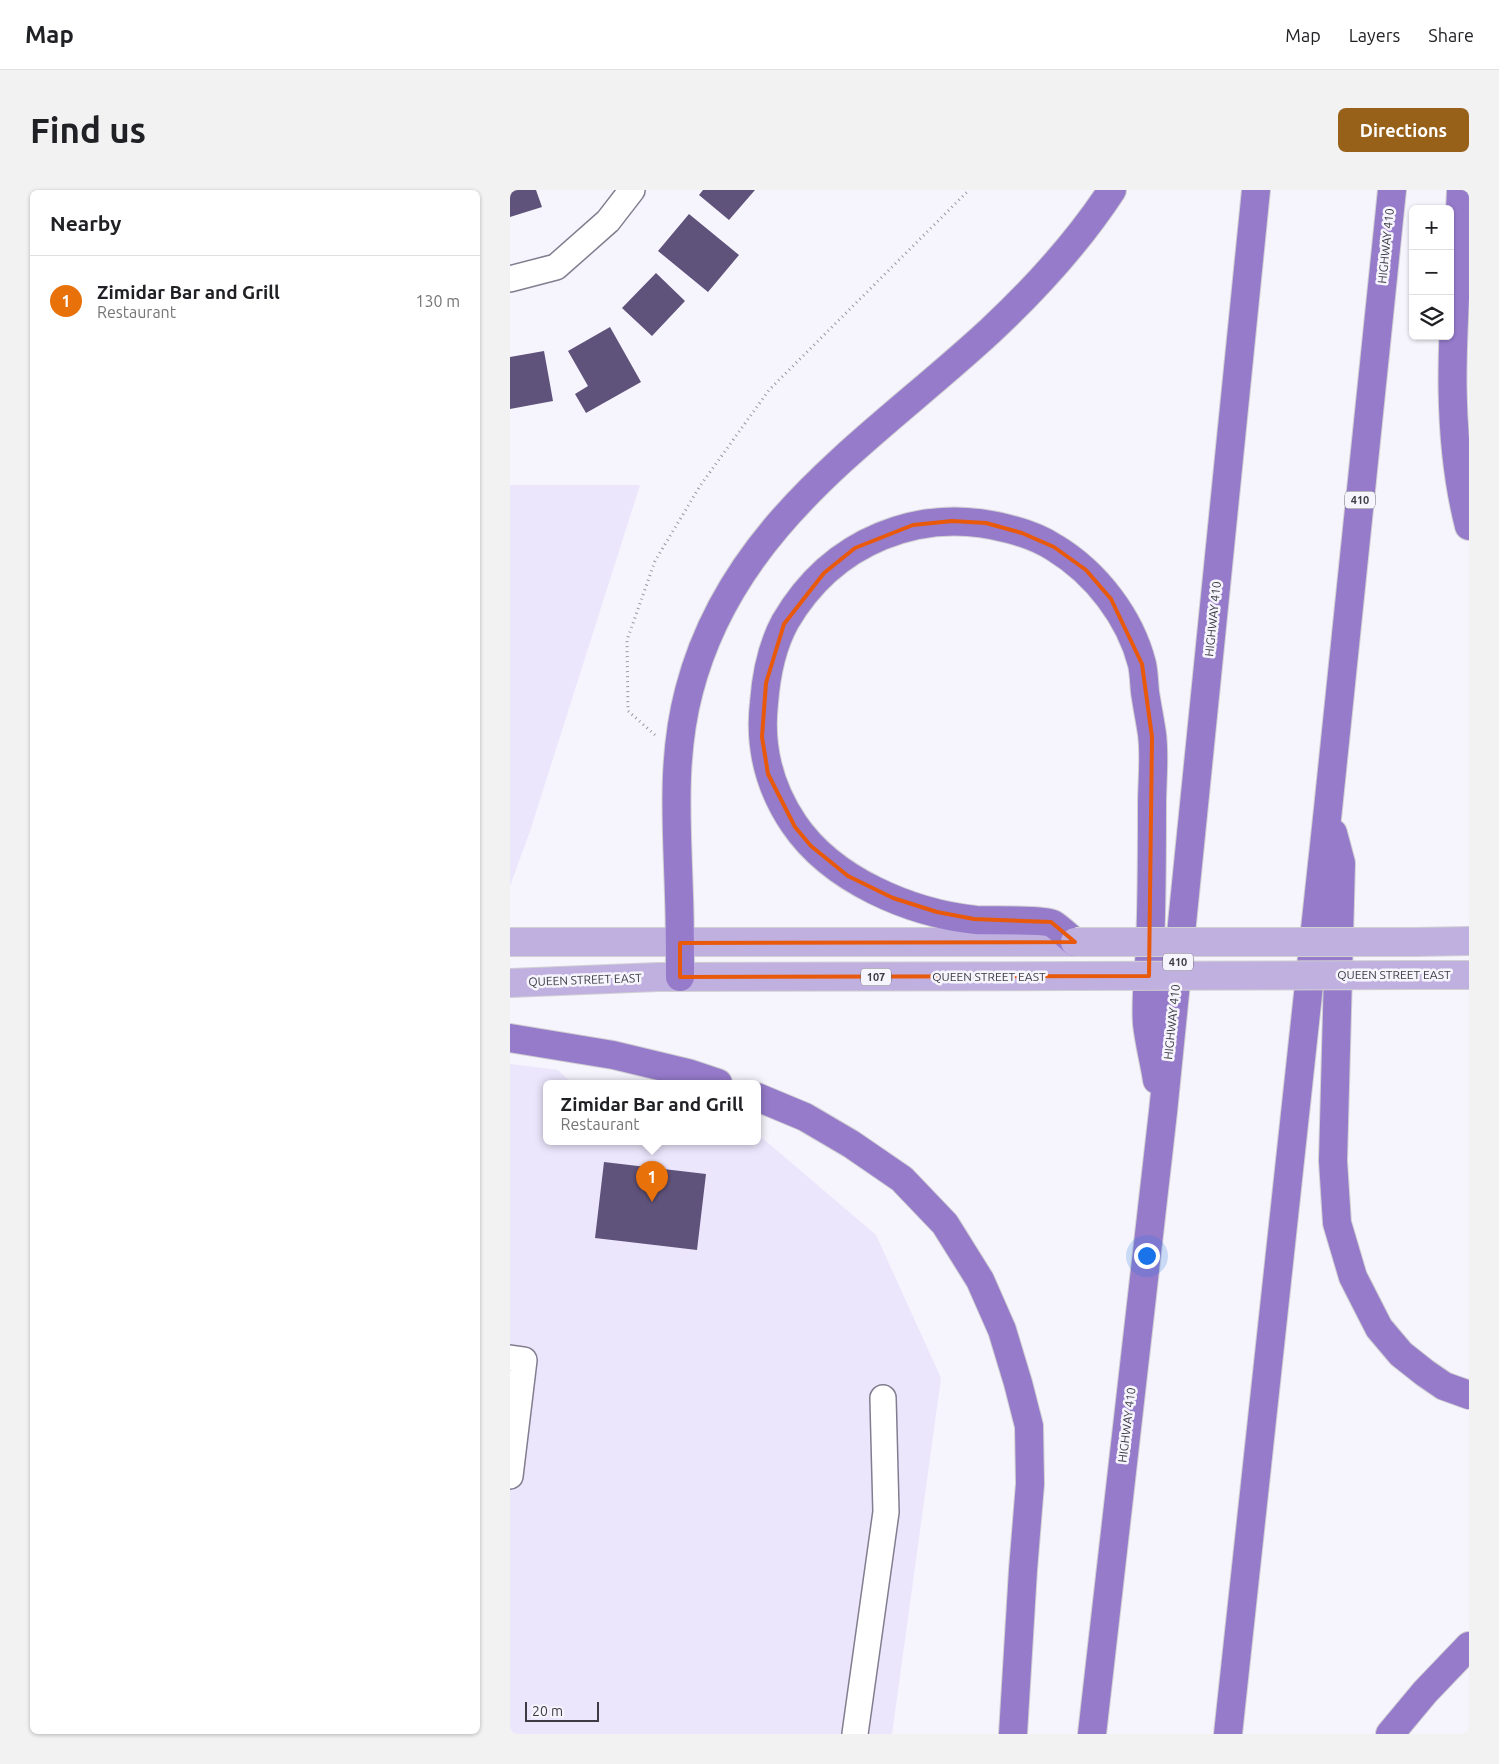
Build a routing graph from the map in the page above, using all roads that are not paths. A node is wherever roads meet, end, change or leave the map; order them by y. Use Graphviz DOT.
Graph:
graph roads {
  1 [pos="632,190"];
  2 [pos="1112,190"];
  3 [pos="1256,190"];
  4 [pos="1392,190"];
  5 [pos="1461,190"];
  6 [pos="510,279"];
  7 [pos="1469,526"];
  8 [pos="1328,809"];
  9 [pos="1469,941"];
  10 [pos="510,942"];
  11 [pos="1075,942"];
  12 [pos="680,943"];
  13 [pos="1469,975"];
  14 [pos="680,978"];
  15 [pos="510,983"];
  16 [pos="510,1038"];
  17 [pos="709,1080"];
  18 [pos="761,1099"];
  19 [pos="1163,1112"];
  20 [pos="510,1358"];
  21 [pos="1469,1394"];
  22 [pos="883,1398"];
  23 [pos="510,1476"];
  24 [pos="1469,1646"];
  25 [pos="854,1734"];
  26 [pos="1013,1734"];
  27 [pos="1092,1734"];
  28 [pos="1228,1734"];
  29 [pos="1390,1734"];
  1 -- 6 [label="street"];
  2 -- 12 [label="highway"];
  3 -- 19 [label="highway, HIGHWAY 410 / 410"];
  4 -- 8 [label="highway, HIGHWAY 410 / 410"];
  5 -- 7 [label="highway"];
  8 -- 21 [label="highway"];
  8 -- 28 [label="highway, HIGHWAY 410 / 410"];
  9 -- 11 [label="main road, bridge"];
  10 -- 12 [label="main road"];
  11 -- 12 [label="main road"];
  11 -- 19 [label="highway"];
  12 -- 14 [label="highway"];
  13 -- 14 [label="main road, QUEEN STREET EAST / 107, bridge"];
  14 -- 15 [label="main road, QUEEN STREET EAST"];
  16 -- 17 [label="highway"];
  18 -- 26 [label="highway"];
  19 -- 27 [label="highway, HIGHWAY 410 / 410"];
  20 -- 23 [label="street"];
  22 -- 25 [label="street"];
  24 -- 29 [label="highway"];
}
